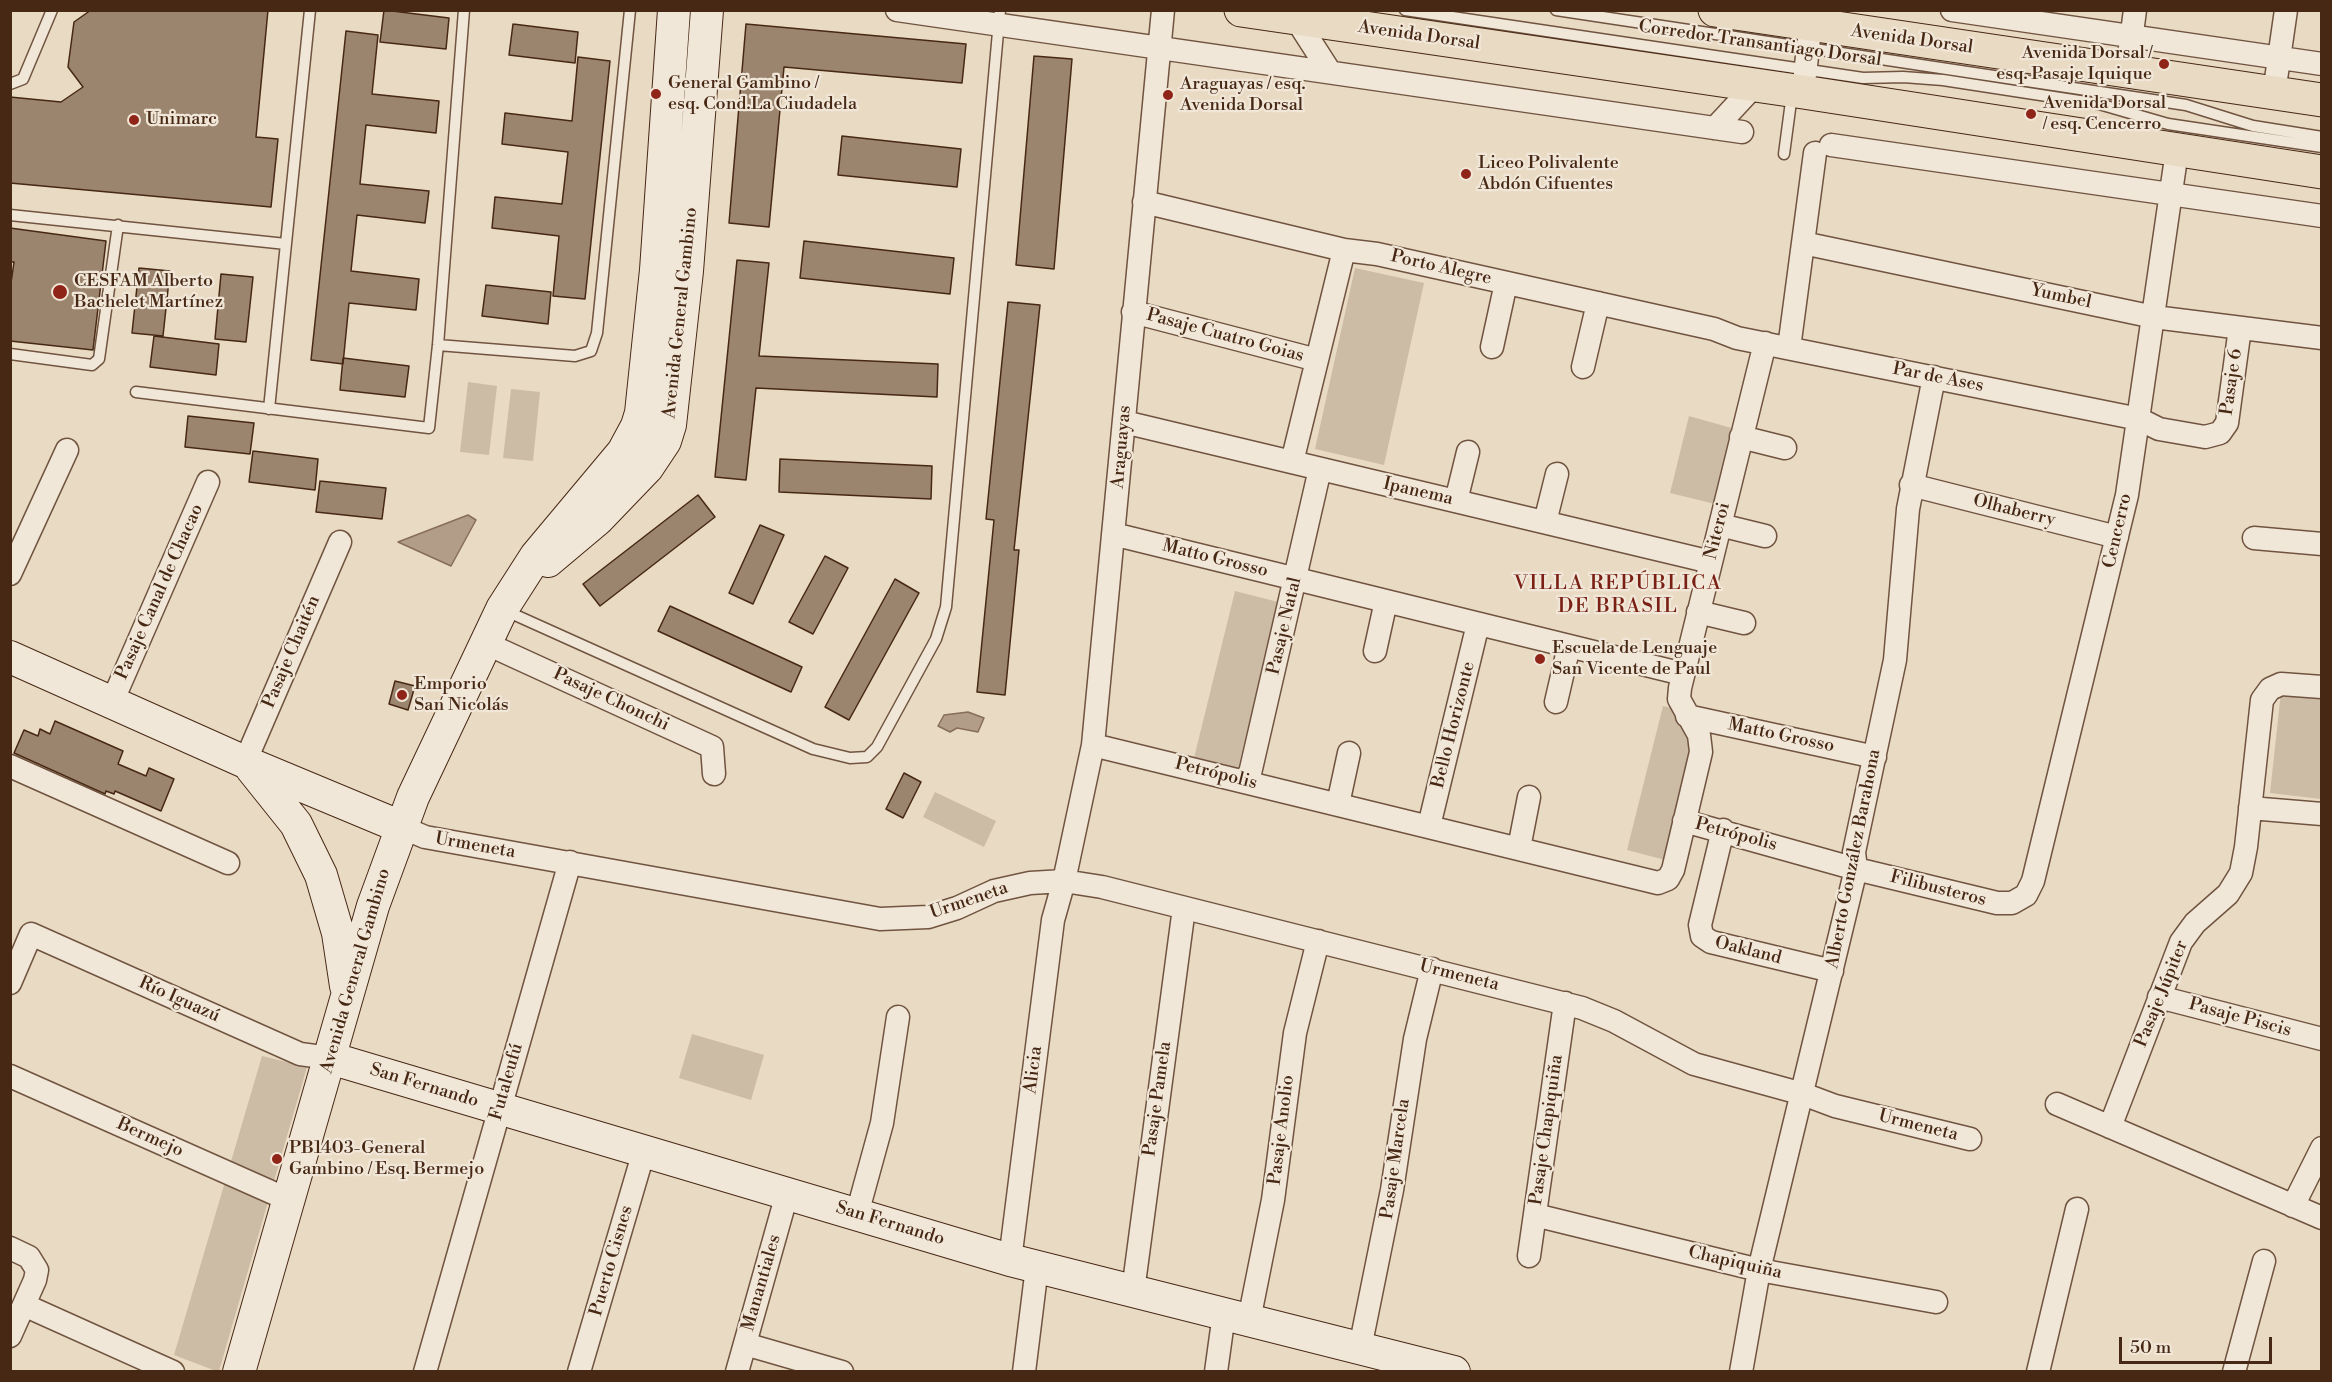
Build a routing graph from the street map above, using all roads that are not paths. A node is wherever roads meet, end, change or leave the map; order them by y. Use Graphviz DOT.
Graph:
graph roads {
  1 [pos="51,10"];
  2 [pos="310,10"];
  3 [pos="464,10"];
  4 [pos="630,10"];
  5 [pos="674,10"];
  6 [pos="707,10"];
  7 [pos="897,10"];
  8 [pos="1163,10"];
  9 [pos="1240,10"];
  10 [pos="1405,10"];
  11 [pos="1556,10"];
  12 [pos="1715,10"];
  13 [pos="1952,10"];
  14 [pos="2135,10"];
  15 [pos="2286,10"];
  16 [pos="1984,13"];
  17 [pos="999,17"];
  18 [pos="1296,19"];
  19 [pos="2132,36"];
  20 [pos="1158,46"];
  21 [pos="1979,50"];
  22 [pos="1805,56"];
  23 [pos="2279,57"];
  24 [pos="2322,64"];
  25 [pos="2127,71"];
  26 [pos="1330,72"];
  27 [pos="10,84"];
  28 [pos="1755,85"];
  29 [pos="2274,93"];
  30 [pos="2322,100"];
  31 [pos="1715,128"];
  32 [pos="1742,132"];
  33 [pos="2322,137"];
  34 [pos="2322,147"];
  35 [pos="2177,151"];
  36 [pos="1784,154"];
  37 [pos="2322,172"];
  38 [pos="2172,193"];
  39 [pos="1144,202"];
  40 [pos="10,215"];
  41 [pos="2322,216"];
  42 [pos="118,225"];
  43 [pos="1803,243"];
  44 [pos="286,244"];
  45 [pos="1344,250"];
  46 [pos="656,270"];
  47 [pos="687,271"];
  48 [pos="1506,283"];
  49 [pos="1598,303"];
  50 [pos="1133,312"];
  51 [pos="2154,317"];
  52 [pos="2240,328"];
  53 [pos="1737,338"];
  54 [pos="2322,338"];
  55 [pos="1765,343"];
  56 [pos="438,345"];
  57 [pos="1492,346"];
  58 [pos="1790,348"];
  59 [pos="10,354"];
  60 [pos="1317,360"];
  61 [pos="1583,367"];
  62 [pos="1934,377"];
  63 [pos="135,392"];
  64 [pos="269,409"];
  65 [pos="2139,419"];
  66 [pos="1124,422"];
  67 [pos="2220,433"];
  68 [pos="1742,437"];
  69 [pos="1785,448"];
  70 [pos="67,450"];
  71 [pos="1468,452"];
  72 [pos="1292,462"];
  73 [pos="1320,469"];
  74 [pos="1557,474"];
  75 [pos="208,482"];
  76 [pos="1911,485"];
  77 [pos="1456,501"];
  78 [pos="1545,522"];
  79 [pos="1720,525"];
  80 [pos="1113,534"];
  81 [pos="1765,536"];
  82 [pos="2117,537"];
  83 [pos="2254,538"];
  84 [pos="340,542"];
  85 [pos="2322,544"];
  86 [pos="1711,562"];
  87 [pos="10,574"];
  88 [pos="1296,579"];
  89 [pos="508,598"];
  90 [pos="1386,601"];
  91 [pos="1698,612"];
  92 [pos="1744,623"];
  93 [pos="1478,624"];
  94 [pos="484,643"];
  95 [pos="1569,646"];
  96 [pos="1375,651"];
  97 [pos="10,657"];
  98 [pos="1683,674"];
  99 [pos="2322,687"];
  100 [pos="112,702"];
  101 [pos="1556,702"];
  102 [pos="1687,716"];
  103 [pos="1094,745"];
  104 [pos="1350,753"];
  105 [pos="1875,757"];
  106 [pos="245,762"];
  107 [pos="10,766"];
  108 [pos="714,774"];
  109 [pos="1248,782"];
  110 [pos="1529,798"];
  111 [pos="1338,804"];
  112 [pos="2250,808"];
  113 [pos="2322,814"];
  114 [pos="1684,821"];
  115 [pos="1429,826"];
  116 [pos="401,827"];
  117 [pos="1722,830"];
  118 [pos="1519,848"];
  119 [pos="570,862"];
  120 [pos="228,863"];
  121 [pos="1856,869"];
  122 [pos="1064,881"];
  123 [pos="2019,901"];
  124 [pos="1184,908"];
  125 [pos="1318,941"];
  126 [pos="1431,969"];
  127 [pos="1832,971"];
  128 [pos="10,983"];
  129 [pos="2159,997"];
  130 [pos="347,998"];
  131 [pos="1565,1003"];
  132 [pos="898,1017"];
  133 [pos="2322,1039"];
  134 [pos="330,1058"];
  135 [pos="10,1076"];
  136 [pos="1803,1094"];
  137 [pos="2057,1104"];
  138 [pos="500,1108"];
  139 [pos="2110,1126"];
  140 [pos="1970,1139"];
  141 [pos="2322,1149"];
  142 [pos="644,1151"];
  143 [pos="787,1194"];
  144 [pos="289,1200"];
  145 [pos="2293,1206"];
  146 [pos="2077,1209"];
  147 [pos="857,1215"];
  148 [pos="1535,1215"];
  149 [pos="2322,1218"];
  150 [pos="10,1248"];
  151 [pos="1529,1256"];
  152 [pos="2264,1262"];
  153 [pos="1023,1263"];
  154 [pos="1759,1270"];
  155 [pos="1132,1291"];
  156 [pos="1936,1302"];
  157 [pos="24,1305"];
  158 [pos="1237,1317"];
  159 [pos="10,1336"];
  160 [pos="745,1344"];
  161 [pos="1360,1348"];
  162 [pos="1444,1370"];
  163 [pos="173,1371"];
  164 [pos="239,1371"];
  165 [pos="425,1371"];
  166 [pos="579,1371"];
  167 [pos="737,1371"];
  168 [pos="842,1371"];
  169 [pos="1024,1371"];
  170 [pos="1216,1371"];
  171 [pos="1741,1371"];
  172 [pos="2038,1371"];
  173 [pos="2234,1371"];
  1 -- 27 [label="lane"];
  2 -- 44 [label="lane"];
  3 -- 56 [label="lane"];
  4 -- 56 [label="lane"];
  5 -- 46 [label="street, Avenida General Gambino"];
  6 -- 47 [label="street, Avenida General Gambino"];
  7 -- 17 [label="street"];
  8 -- 20 [label="street, Araguayas"];
  9 -- 18 [label="main road, Avenida Dorsal"];
  10 -- 22 [label="lane, Corredor Transantiago Dorsal"];
  11 -- 22 [label="lane, Corredor Transantiago Dorsal"];
  12 -- 22 [label="main road, Avenida Dorsal"];
  13 -- 16 [label="street, Avenida Dorsal"];
  14 -- 19 [label="street"];
  15 -- 23 [label="street"];
  16 -- 19 [label="street, Avenida Dorsal"];
  16 -- 21 [label="street"];
  17 -- 20 [label="street"];
  17 -- 89 [label="lane"];
  18 -- 26 [label="street"];
  18 -- 28 [label="main road, Avenida Dorsal"];
  19 -- 23 [label="street, Avenida Dorsal"];
  19 -- 25 [label="street"];
  20 -- 26 [label="street"];
  20 -- 39 [label="street, Araguayas"];
  21 -- 22 [label="main road, Avenida Dorsal"];
  21 -- 25 [label="main road, Avenida Dorsal"];
  22 -- 28 [label="main road, Avenida Dorsal"];
  22 -- 33 [label="lane, Corredor Transantiago Dorsal"];
  22 -- 34 [label="lane, Corredor Transantiago Dorsal"];
  22 -- 35 [label="main road, Avenida Dorsal"];
  22 -- 36 [label="lane"];
  23 -- 24 [label="street, Avenida Dorsal"];
  23 -- 29 [label="street"];
  25 -- 29 [label="main road, Avenida Dorsal"];
  26 -- 31 [label="street"];
  28 -- 31 [label="street"];
  29 -- 30 [label="main road, Avenida Dorsal"];
  31 -- 32 [label="street"];
  35 -- 37 [label="main road, Avenida Dorsal"];
  35 -- 38 [label="street, Cencerro"];
  38 -- 41 [label="street"];
  38 -- 43 [label="street"];
  38 -- 51 [label="street, Cencerro"];
  39 -- 45 [label="street, Porto Alegre"];
  39 -- 50 [label="street, Araguayas"];
  40 -- 42 [label="lane"];
  42 -- 44 [label="lane"];
  42 -- 59 [label="lane"];
  43 -- 51 [label="street, Yumbel"];
  43 -- 58 [label="street"];
  44 -- 64 [label="lane"];
  45 -- 48 [label="street, Porto Alegre"];
  45 -- 60 [label="street"];
  46 -- 47 [label="street"];
  46 -- 89 [label="street, Avenida General Gambino"];
  47 -- 89 [label="street, Avenida General Gambino"];
  48 -- 49 [label="street, Porto Alegre"];
  48 -- 57 [label="street"];
  49 -- 53 [label="street, Porto Alegre"];
  49 -- 61 [label="street"];
  50 -- 60 [label="street, Pasaje Cuatro Goias"];
  50 -- 66 [label="street, Araguayas"];
  51 -- 52 [label="street, Yumbel"];
  51 -- 65 [label="street, Cencerro"];
  52 -- 54 [label="street, Yumbel"];
  52 -- 67 [label="street, Pasaje 6"];
  53 -- 55 [label="street, Par de Ases"];
  55 -- 58 [label="street, Par de Ases"];
  55 -- 68 [label="street, Niteroi"];
  56 -- 64 [label="lane"];
  58 -- 62 [label="street, Par de Ases"];
  60 -- 72 [label="street"];
  62 -- 65 [label="street, Par de Ases"];
  62 -- 76 [label="street, Alberto González Barahona"];
  63 -- 64 [label="lane"];
  65 -- 67 [label="street, Par de Ases"];
  65 -- 82 [label="street, Cencerro"];
  66 -- 72 [label="street, Ipanema"];
  66 -- 80 [label="street, Araguayas"];
  68 -- 69 [label="street"];
  68 -- 79 [label="street, Niteroi"];
  70 -- 87 [label="street"];
  71 -- 77 [label="street"];
  72 -- 73 [label="street, Ipanema"];
  73 -- 77 [label="street, Ipanema"];
  73 -- 88 [label="street, Pasaje Natal"];
  74 -- 78 [label="street"];
  75 -- 100 [label="street, Pasaje Canal de Chacao"];
  76 -- 82 [label="street, Olhaberry"];
  76 -- 105 [label="street, Alberto González Barahona"];
  77 -- 78 [label="street, Ipanema"];
  78 -- 86 [label="street, Ipanema"];
  79 -- 81 [label="street"];
  79 -- 86 [label="street, Niteroi"];
  80 -- 88 [label="street, Matto Grosso"];
  80 -- 103 [label="street, Araguayas"];
  82 -- 123 [label="street, Cencerro"];
  83 -- 85 [label="street"];
  84 -- 106 [label="street, Pasaje Chaitén"];
  86 -- 91 [label="street, Niteroi"];
  88 -- 90 [label="street, Matto Grosso"];
  88 -- 109 [label="street, Pasaje Natal"];
  89 -- 94 [label="street, Avenida General Gambino"];
  90 -- 93 [label="street, Matto Grosso"];
  90 -- 96 [label="street"];
  91 -- 92 [label="street"];
  91 -- 98 [label="street, Niteroi"];
  93 -- 95 [label="street, Matto Grosso"];
  93 -- 115 [label="street, Bello Horizonte"];
  94 -- 108 [label="street, Pasaje Chonchi"];
  94 -- 116 [label="street, Avenida General Gambino"];
  95 -- 98 [label="street, Matto Grosso"];
  95 -- 101 [label="street"];
  97 -- 100 [label="street, Urmeneta"];
  98 -- 102 [label="street, Niteroi"];
  99 -- 112 [label="street, Pasaje Júpiter"];
  100 -- 106 [label="street, Urmeneta"];
  102 -- 105 [label="street, Matto Grosso"];
  102 -- 114 [label="street, Niteroi"];
  103 -- 109 [label="street, Petrópolis"];
  103 -- 122 [label="street, Araguayas"];
  104 -- 111 [label="street"];
  105 -- 121 [label="street, Alberto González Barahona"];
  106 -- 116 [label="street, Urmeneta"];
  106 -- 130 [label="street"];
  107 -- 120 [label="street"];
  109 -- 111 [label="street, Petrópolis"];
  110 -- 118 [label="street"];
  111 -- 115 [label="street, Petrópolis"];
  112 -- 113 [label="street"];
  112 -- 129 [label="street, Pasaje Júpiter"];
  114 -- 117 [label="street, Petrópolis"];
  114 -- 118 [label="street, Petrópolis"];
  115 -- 118 [label="street, Petrópolis"];
  116 -- 119 [label="street, Urmeneta"];
  116 -- 130 [label="street, Avenida General Gambino"];
  117 -- 121 [label="street, Petrópolis"];
  117 -- 127 [label="street, Oakland"];
  119 -- 122 [label="street, Urmeneta"];
  119 -- 138 [label="street, Futaleufú"];
  121 -- 123 [label="street, Filibusteros"];
  121 -- 127 [label="street, Alberto González Barahona"];
  122 -- 124 [label="street, Urmeneta"];
  122 -- 153 [label="street, Alicia"];
  124 -- 125 [label="street, Urmeneta"];
  124 -- 155 [label="street, Pasaje Pamela"];
  125 -- 126 [label="street, Urmeneta"];
  125 -- 158 [label="street, Pasaje Anolio"];
  126 -- 131 [label="street, Urmeneta"];
  126 -- 161 [label="street, Pasaje Marcela"];
  127 -- 136 [label="street, Alberto González Barahona"];
  128 -- 134 [label="street, Río Iguazú"];
  129 -- 133 [label="street, Pasaje Piscis"];
  129 -- 139 [label="street, Pasaje Júpiter"];
  130 -- 134 [label="street, Avenida General Gambino"];
  131 -- 136 [label="street, Urmeneta"];
  131 -- 148 [label="street, Pasaje Chapiquiña"];
  132 -- 147 [label="street"];
  134 -- 138 [label="street, San Fernando"];
  134 -- 144 [label="street, Avenida General Gambino"];
  135 -- 144 [label="street, Bermejo"];
  136 -- 140 [label="street, Urmeneta"];
  136 -- 154 [label="street, Alberto González Barahona"];
  137 -- 139 [label="street"];
  138 -- 142 [label="street, San Fernando"];
  138 -- 165 [label="street, Futaleufú"];
  139 -- 145 [label="street"];
  141 -- 145 [label="street"];
  142 -- 143 [label="street, San Fernando"];
  142 -- 166 [label="street, Puerto Cisnes"];
  143 -- 147 [label="street, San Fernando"];
  143 -- 160 [label="street, Manantiales"];
  144 -- 164 [label="street, Avenida General Gambino"];
  145 -- 149 [label="street"];
  146 -- 172 [label="street"];
  147 -- 153 [label="street, San Fernando"];
  148 -- 151 [label="street, Pasaje Chapiquiña"];
  148 -- 154 [label="street, Chapiquiña"];
  150 -- 157 [label="street"];
  152 -- 173 [label="street"];
  153 -- 155 [label="street, San Fernando"];
  153 -- 169 [label="street, Alicia"];
  154 -- 156 [label="street, Chapiquiña"];
  154 -- 171 [label="street, Alberto González Barahona"];
  155 -- 158 [label="street, San Fernando"];
  157 -- 159 [label="street"];
  157 -- 163 [label="street"];
  158 -- 161 [label="street, San Fernando"];
  158 -- 170 [label="street, Pasaje Anolio"];
  160 -- 167 [label="street, Manantiales"];
  160 -- 168 [label="street"];
  161 -- 162 [label="street, San Fernando"];
}
